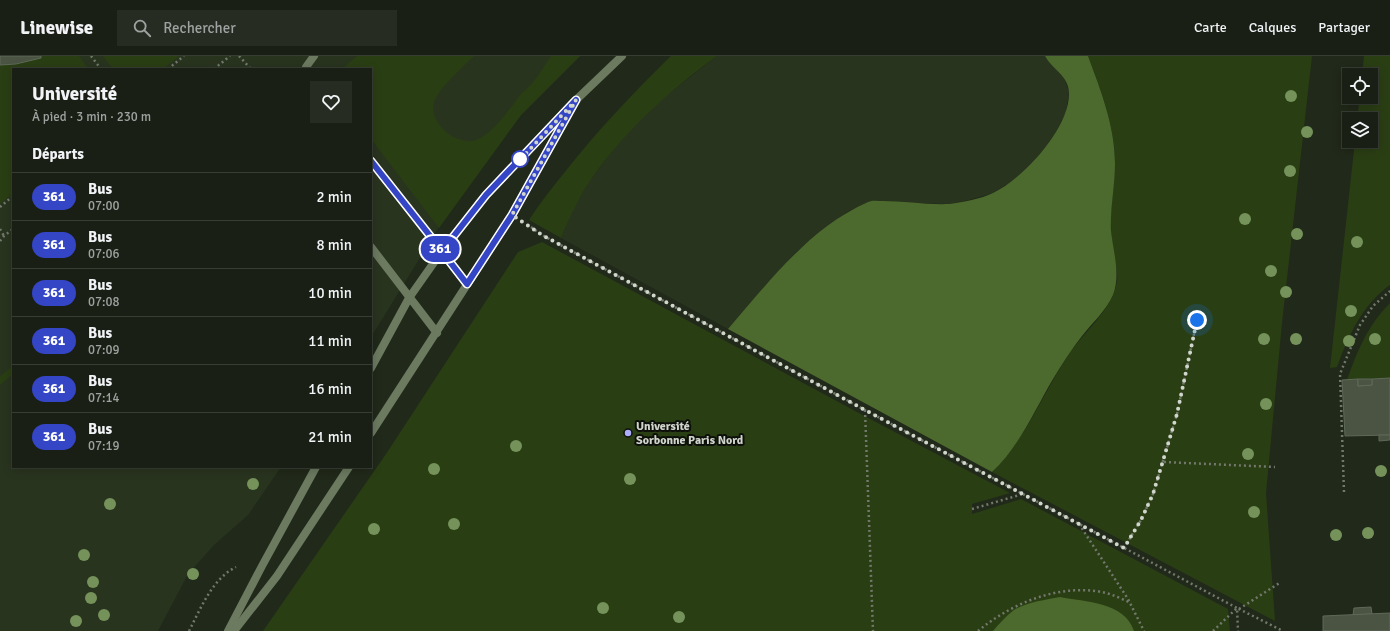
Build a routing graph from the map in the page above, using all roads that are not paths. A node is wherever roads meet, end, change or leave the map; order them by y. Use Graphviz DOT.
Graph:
graph roads {
  1 [pos="314,56"];
  2 [pos="622,56"];
  3 [pos="306,68"];
  4 [pos="576,100"];
  5 [pos="372,162"];
  6 [pos="372,248"];
  7 [pos="442,251"];
  8 [pos="467,284"];
  9 [pos="410,298"];
  10 [pos="437,333"];
  11 [pos="372,366"];
  12 [pos="372,431"];
  13 [pos="315,468"];
  14 [pos="348,468"];
  15 [pos="228,631"];
  16 [pos="234,631"];
  1 -- 3 [label="street"];
  2 -- 4 [label="street"];
  4 -- 7 [label="street"];
  4 -- 8 [label="street"];
  5 -- 7 [label="street"];
  6 -- 9 [label="street"];
  7 -- 8 [label="street"];
  7 -- 9 [label="street"];
  8 -- 10 [label="street"];
  9 -- 10 [label="street"];
  9 -- 11 [label="street"];
  10 -- 12 [label="street"];
  13 -- 15 [label="street"];
  14 -- 16 [label="street"];
}
